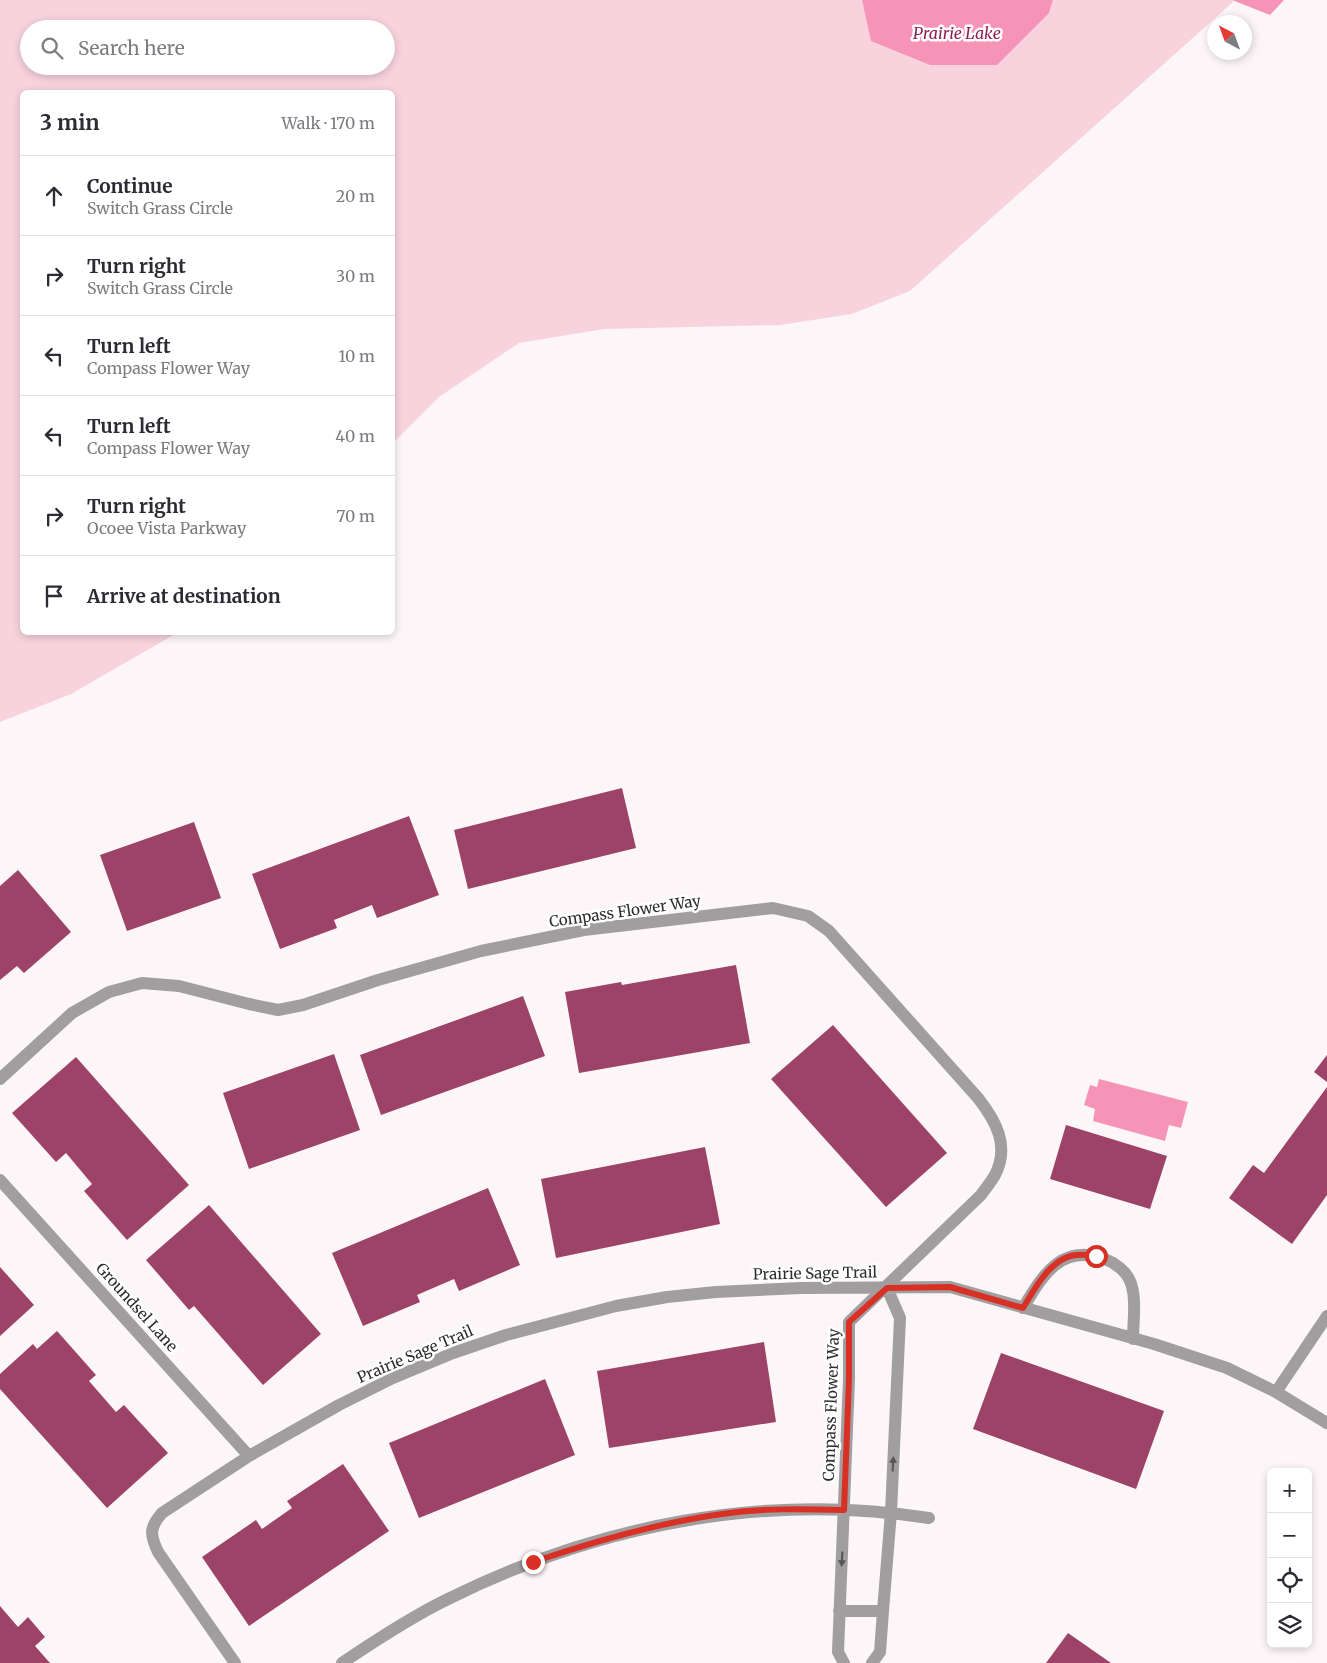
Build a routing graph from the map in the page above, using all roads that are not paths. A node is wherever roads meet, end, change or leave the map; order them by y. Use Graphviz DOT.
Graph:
graph roads {
  1 [pos="0,1079"];
  2 [pos="0,1180"];
  3 [pos="887,1288"];
  4 [pos="1023,1308"];
  5 [pos="1327,1316"];
  6 [pos="1133,1339"];
  7 [pos="1276,1392"];
  8 [pos="1327,1423"];
  9 [pos="249,1456"];
  10 [pos="844,1510"];
  11 [pos="891,1512"];
  12 [pos="929,1518"];
  13 [pos="839,1611"];
  14 [pos="883,1611"];
  15 [pos="235,1663"];
  16 [pos="342,1663"];
  17 [pos="844,1663"];
  18 [pos="872,1663"];
  1 -- 3 [label="street, Compass Flower Way"];
  2 -- 9 [label="street, Groundsel Lane"];
  3 -- 4 [label="street, Prairie Sage Trail"];
  3 -- 9 [label="street, Prairie Sage Trail"];
  3 -- 10 [label="street, Compass Flower Way"];
  11 -- 3 [label="street, one-way"];
  4 -- 6 [label="street, Prairie Sage Trail"];
  4 -- 6 [label="street"];
  5 -- 7 [label="street"];
  6 -- 7 [label="street, Prairie Sage Trail"];
  7 -- 8 [label="street, Prairie Sage Trail"];
  9 -- 15 [label="street, Prairie Sage Trail"];
  10 -- 11 [label="street"];
  10 -- 13 [label="street, Compass Flower Way, one-way"];
  10 -- 16 [label="street"];
  11 -- 12 [label="street"];
  11 -- 14 [label="street"];
  13 -- 14 [label="street"];
  13 -- 17 [label="street, Compass Flower Way"];
  14 -- 18 [label="street"];
}
